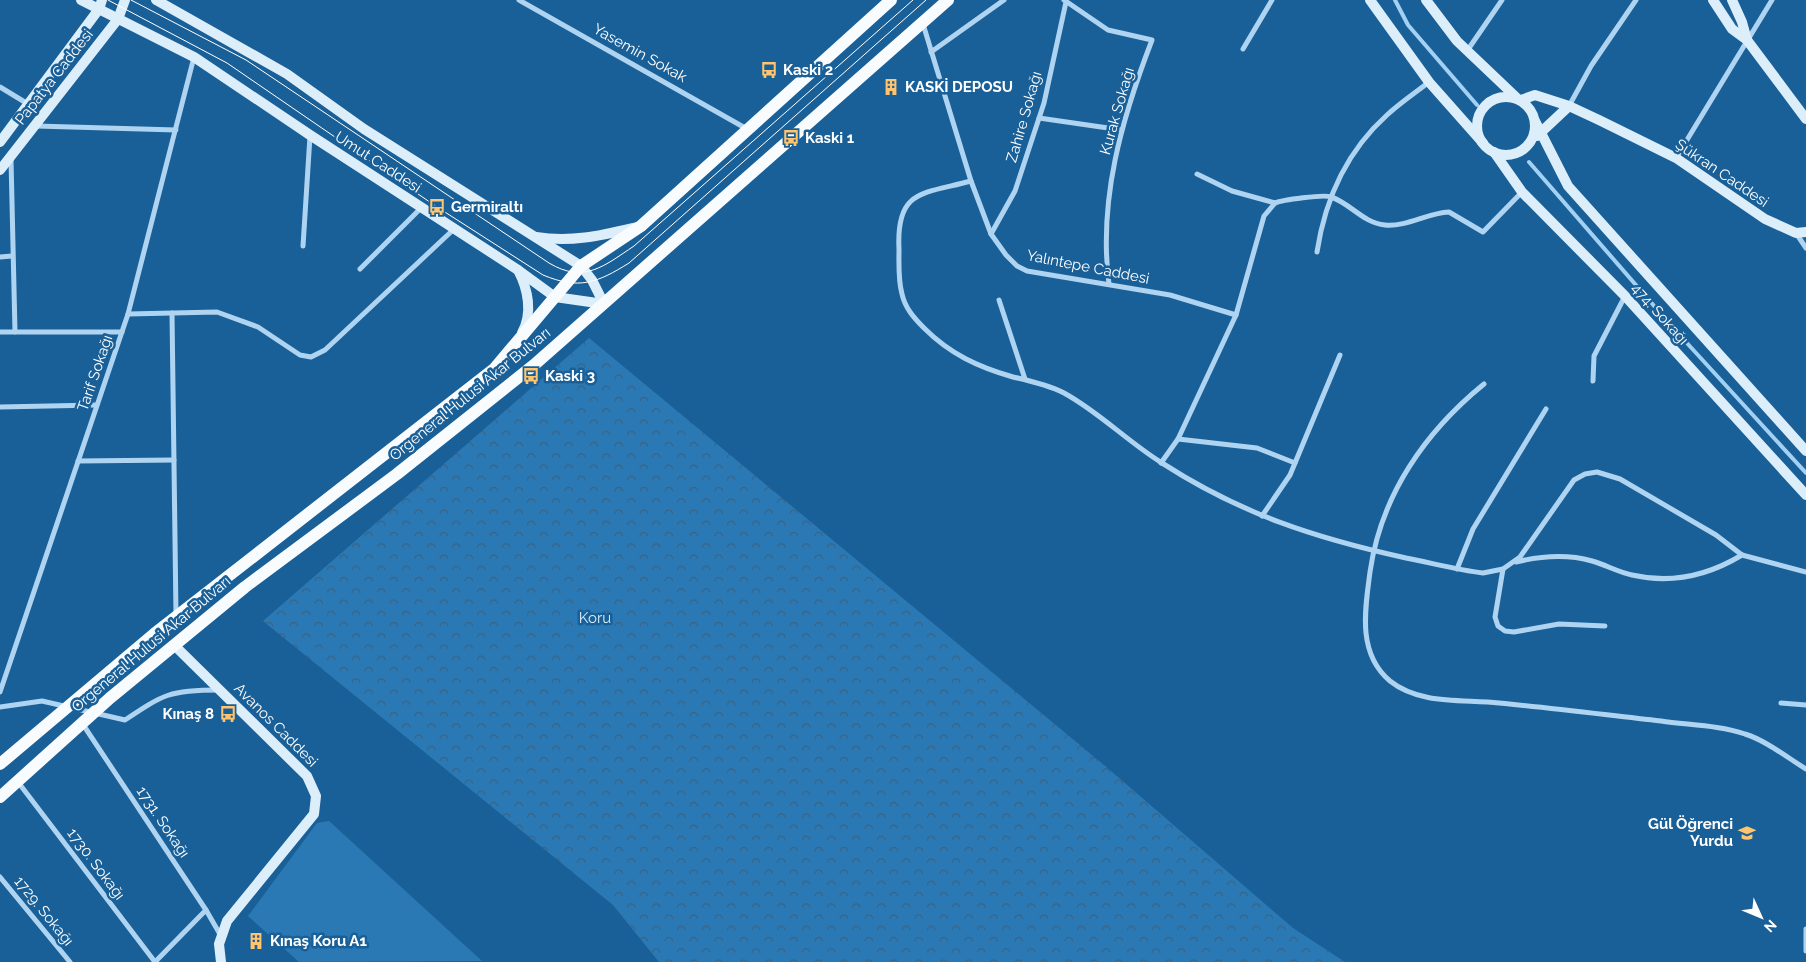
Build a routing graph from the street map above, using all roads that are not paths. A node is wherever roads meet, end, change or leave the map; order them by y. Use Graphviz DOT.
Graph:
graph roads {
  1 [pos="81,0"];
  2 [pos="125,0"];
  3 [pos="156,0"];
  4 [pos="519,0"];
  5 [pos="891,0"];
  6 [pos="948,0"];
  7 [pos="1004,0"];
  8 [pos="1272,0"];
  9 [pos="1370,0"];
  10 [pos="1426,0"];
  11 [pos="1502,0"];
  12 [pos="1636,0"];
  13 [pos="1713,0"];
  14 [pos="1732,0"];
  15 [pos="1772,0"];
  16 [pos="1065,1"];
  17 [pos="100,4"];
  18 [pos="118,19"];
  19 [pos="922,21"];
  20 [pos="1747,41"];
  21 [pos="1243,50"];
  22 [pos="931,52"];
  23 [pos="1467,52"];
  24 [pos="194,56"];
  25 [pos="1429,82"];
  26 [pos="0,87"];
  27 [pos="1520,100"];
  28 [pos="28,104"];
  29 [pos="1569,106"];
  30 [pos="1039,118"];
  31 [pos="1806,118"];
  32 [pos="1535,121"];
  33 [pos="35,126"];
  34 [pos="748,129"];
  35 [pos="176,130"];
  36 [pos="1122,130"];
  37 [pos="1541,132"];
  38 [pos="310,136"];
  39 [pos="1531,141"];
  40 [pos="0,142"];
  41 [pos="1484,143"];
  42 [pos="1494,152"];
  43 [pos="11,156"];
  44 [pos="1676,158"];
  45 [pos="0,170"];
  46 [pos="1197,174"];
  47 [pos="971,181"];
  48 [pos="1522,192"];
  49 [pos="1331,196"];
  50 [pos="1275,203"];
  51 [pos="421,208"];
  52 [pos="641,226"];
  53 [pos="454,229"];
  54 [pos="1801,232"];
  55 [pos="991,234"];
  56 [pos="530,236"];
  57 [pos="303,246"];
  58 [pos="1806,248"];
  59 [pos="1317,252"];
  60 [pos="0,256"];
  61 [pos="12,256"];
  62 [pos="581,266"];
  63 [pos="360,269"];
  64 [pos="518,270"];
  65 [pos="1109,284"];
  66 [pos="1625,296"];
  67 [pos="555,297"];
  68 [pos="999,300"];
  69 [pos="604,304"];
  70 [pos="172,313"];
  71 [pos="128,314"];
  72 [pos="1236,315"];
  73 [pos="0,332"];
  74 [pos="14,332"];
  75 [pos="122,332"];
  76 [pos="516,342"];
  77 [pos="1340,355"];
  78 [pos="1025,379"];
  79 [pos="1592,381"];
  80 [pos="1484,384"];
  81 [pos="97,405"];
  82 [pos="0,407"];
  83 [pos="1546,409"];
  84 [pos="1178,439"];
  85 [pos="1806,450"];
  86 [pos="174,460"];
  87 [pos="78,461"];
  88 [pos="1161,463"];
  89 [pos="1294,463"];
  90 [pos="1806,495"];
  91 [pos="1262,516"];
  92 [pos="1373,551"];
  93 [pos="1742,555"];
  94 [pos="1514,562"];
  95 [pos="1458,569"];
  96 [pos="1504,569"];
  97 [pos="1806,572"];
  98 [pos="176,616"];
  99 [pos="1605,626"];
  100 [pos="174,645"];
  101 [pos="220,690"];
  102 [pos="0,692"];
  103 [pos="1781,703"];
  104 [pos="1806,705"];
  105 [pos="0,707"];
  106 [pos="67,707"];
  107 [pos="87,719"];
  108 [pos="0,764"];
  109 [pos="1806,769"];
  110 [pos="17,781"];
  111 [pos="0,797"];
  112 [pos="0,877"];
  113 [pos="206,910"];
  114 [pos="1806,929"];
  115 [pos="221,936"];
  116 [pos="1806,951"];
  117 [pos="70,962"];
  118 [pos="155,962"];
  119 [pos="221,962"];
  1 -- 17 [label="street, Umut Caddesi"];
  2 -- 18 [label="street, Papatya Caddesi"];
  3 -- 56 [label="street, Umut Caddesi"];
  4 -- 34 [label="street, Yasemin Sokak"];
  5 -- 34 [label="main road, Orgeneral Hulusi Akar Bulvarı"];
  6 -- 19 [label="main road, Orgeneral Hulusi Akar Bulvarı"];
  7 -- 22 [label="street"];
  8 -- 21 [label="street"];
  9 -- 25 [label="street"];
  10 -- 23 [label="street"];
  11 -- 23 [label="street"];
  12 -- 29 [label="street"];
  13 -- 20 [label="street"];
  14 -- 20 [label="street"];
  15 -- 20 [label="street"];
  16 -- 30 [label="street, Zahire Sokağı"];
  16 -- 36 [label="street, Kurak Sokağı"];
  17 -- 18 [label="street, Umut Caddesi"];
  17 -- 28 [label="street, Papatya Caddesi"];
  18 -- 24 [label="street, Umut Caddesi"];
  18 -- 33 [label="street, Papatya Caddesi"];
  19 -- 22 [label="street, Yalıntepe Caddesi"];
  19 -- 69 [label="main road, Orgeneral Hulusi Akar Bulvarı"];
  20 -- 31 [label="street"];
  20 -- 44 [label="street"];
  22 -- 47 [label="street, Yalıntepe Caddesi"];
  23 -- 27 [label="street"];
  24 -- 35 [label="street, Tarif Sokağı"];
  24 -- 38 [label="street, Umut Caddesi"];
  25 -- 41 [label="street"];
  25 -- 49 [label="street"];
  26 -- 28 [label="street"];
  27 -- 29 [label="street, Şükran Caddesi"];
  27 -- 32 [label="street"];
  27 -- 41 [label="street"];
  28 -- 40 [label="street, Papatya Caddesi"];
  29 -- 37 [label="street"];
  29 -- 44 [label="street, Şükran Caddesi"];
  30 -- 36 [label="street"];
  30 -- 55 [label="street, Zahire Sokağı"];
  32 -- 37 [label="street, 474. Sokağı"];
  32 -- 39 [label="street"];
  33 -- 35 [label="street"];
  33 -- 43 [label="street, Papatya Caddesi"];
  34 -- 52 [label="main road, Orgeneral Hulusi Akar Bulvarı"];
  35 -- 71 [label="street, Tarif Sokağı"];
  36 -- 65 [label="street, Kurak Sokağı"];
  37 -- 39 [label="street"];
  37 -- 85 [label="street, 474. Sokağı"];
  38 -- 51 [label="street, Umut Caddesi"];
  38 -- 57 [label="street"];
  39 -- 42 [label="street"];
  41 -- 42 [label="street"];
  42 -- 48 [label="street, 474. Sokağı"];
  43 -- 45 [label="street, Papatya Caddesi"];
  43 -- 61 [label="street"];
  44 -- 54 [label="street, Şükran Caddesi"];
  46 -- 50 [label="street"];
  47 -- 55 [label="street, Yalıntepe Caddesi"];
  47 -- 78 [label="street"];
  48 -- 49 [label="street"];
  48 -- 66 [label="street, 474. Sokağı"];
  49 -- 50 [label="street"];
  49 -- 59 [label="street"];
  50 -- 72 [label="street"];
  51 -- 53 [label="street, Umut Caddesi"];
  51 -- 63 [label="street"];
  52 -- 56 [label="street"];
  52 -- 62 [label="main road, Orgeneral Hulusi Akar Bulvarı"];
  53 -- 64 [label="street, Umut Caddesi"];
  53 -- 70 [label="street"];
  54 -- 58 [label="street"];
  55 -- 65 [label="street, Yalıntepe Caddesi"];
  56 -- 62 [label="street, Umut Caddesi"];
  60 -- 61 [label="street"];
  61 -- 74 [label="street"];
  62 -- 67 [label="main road, Orgeneral Hulusi Akar Bulvarı"];
  62 -- 69 [label="street, Umut Caddesi"];
  64 -- 67 [label="street, Umut Caddesi"];
  64 -- 76 [label="street"];
  65 -- 72 [label="street, Yalıntepe Caddesi"];
  66 -- 79 [label="street"];
  66 -- 90 [label="street, 474. Sokağı"];
  67 -- 69 [label="street, Umut Caddesi"];
  67 -- 76 [label="main road, Orgeneral Hulusi Akar Bulvarı"];
  68 -- 78 [label="street"];
  69 -- 100 [label="main road, Orgeneral Hulusi Akar Bulvarı"];
  70 -- 71 [label="street"];
  70 -- 86 [label="street"];
  71 -- 75 [label="street, Tarif Sokağı"];
  72 -- 84 [label="street"];
  73 -- 74 [label="street"];
  74 -- 75 [label="street"];
  75 -- 81 [label="street, Tarif Sokağı"];
  76 -- 98 [label="main road, Orgeneral Hulusi Akar Bulvarı"];
  77 -- 89 [label="street"];
  78 -- 88 [label="street"];
  80 -- 92 [label="street"];
  81 -- 82 [label="street"];
  81 -- 87 [label="street, Tarif Sokağı"];
  83 -- 95 [label="street"];
  84 -- 88 [label="street"];
  84 -- 89 [label="street"];
  86 -- 87 [label="street"];
  86 -- 98 [label="street"];
  87 -- 102 [label="street, Tarif Sokağı"];
  88 -- 91 [label="street"];
  89 -- 91 [label="street"];
  91 -- 92 [label="street"];
  92 -- 95 [label="street"];
  92 -- 109 [label="street"];
  93 -- 94 [label="street"];
  93 -- 94 [label="street"];
  93 -- 97 [label="street"];
  94 -- 96 [label="street"];
  95 -- 96 [label="street"];
  96 -- 99 [label="street"];
  98 -- 106 [label="main road, Orgeneral Hulusi Akar Bulvarı"];
  100 -- 101 [label="street, Avanos Caddesi"];
  100 -- 107 [label="main road, Orgeneral Hulusi Akar Bulvarı"];
  101 -- 107 [label="street"];
  101 -- 115 [label="street, Avanos Caddesi"];
  103 -- 104 [label="street"];
  105 -- 106 [label="street"];
  106 -- 107 [label="street"];
  106 -- 108 [label="main road, Orgeneral Hulusi Akar Bulvarı"];
  107 -- 110 [label="main road, Orgeneral Hulusi Akar Bulvarı"];
  107 -- 113 [label="street, 1731. Sokağı"];
  110 -- 111 [label="main road, Orgeneral Hulusi Akar Bulvarı"];
  110 -- 118 [label="street, 1730. Sokağı"];
  112 -- 117 [label="street, 1729. Sokağı"];
  113 -- 115 [label="street, 1731. Sokağı"];
  113 -- 118 [label="street"];
  114 -- 116 [label="street"];
  115 -- 119 [label="street, Avanos Caddesi"];
}
